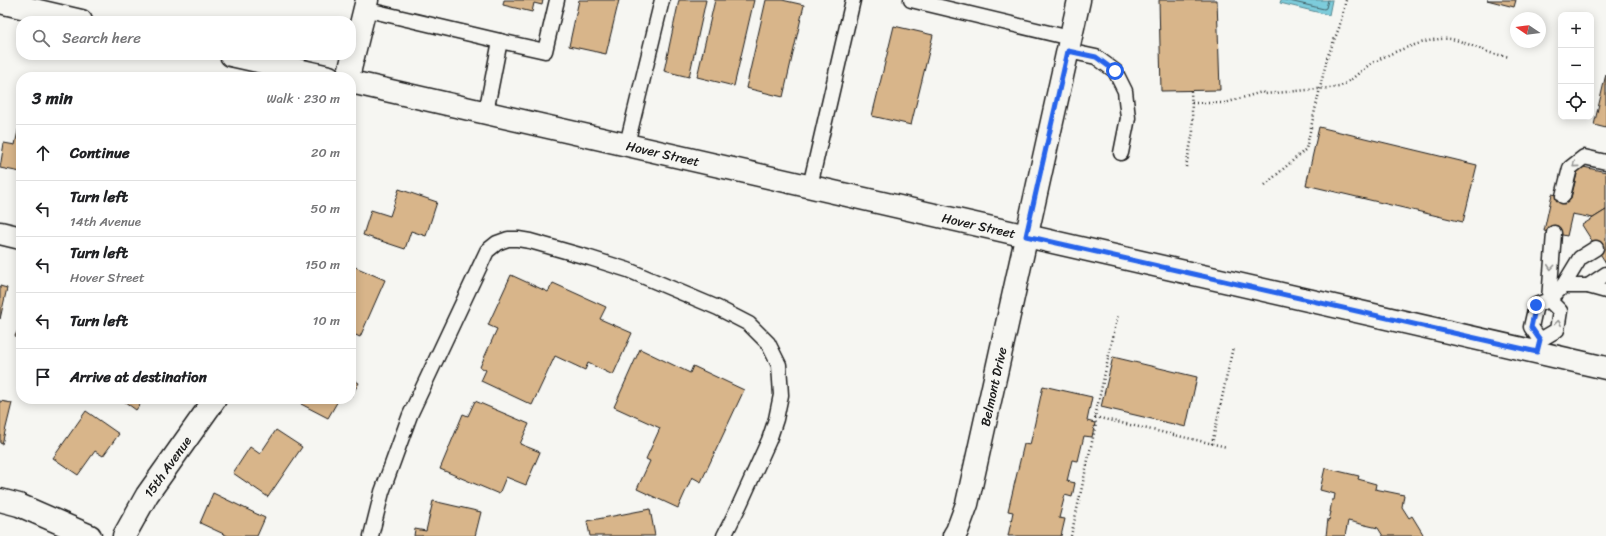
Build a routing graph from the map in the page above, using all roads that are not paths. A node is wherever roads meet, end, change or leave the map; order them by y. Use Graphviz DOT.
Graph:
graph roads {
  1 [pos="557,0"];
  2 [pos="662,0"];
  3 [pos="853,0"];
  4 [pos="911,0"];
  5 [pos="1079,0"];
  6 [pos="0,2"];
  7 [pos="366,5"];
  8 [pos="60,16"];
  9 [pos="500,42"];
  10 [pos="356,45"];
  11 [pos="1069,45"];
  12 [pos="253,60"];
  13 [pos="352,60"];
  14 [pos="307,72"];
  15 [pos="349,72"];
  16 [pos="356,83"];
  17 [pos="486,112"];
  18 [pos="627,144"];
  19 [pos="1121,153"];
  20 [pos="1606,162"];
  21 [pos="810,186"];
  22 [pos="1563,196"];
  23 [pos="0,233"];
  24 [pos="1554,233"];
  25 [pos="1026,236"];
  26 [pos="16,237"];
  27 [pos="1596,248"];
  28 [pos="1606,274"];
  29 [pos="1563,286"];
  30 [pos="1588,286"];
  31 [pos="1606,291"];
  32 [pos="1549,300"];
  33 [pos="1538,346"];
  34 [pos="1606,368"];
  35 [pos="211,404"];
  36 [pos="0,500"];
  37 [pos="90,536"];
  38 [pos="124,536"];
  39 [pos="371,536"];
  40 [pos="724,536"];
  41 [pos="954,536"];
  1 -- 9 [label="lane"];
  2 -- 18 [label="lane"];
  3 -- 21 [label="lane"];
  4 -- 11 [label="lane"];
  5 -- 11 [label="main road, Belmont Drive"];
  6 -- 8 [label="main road"];
  7 -- 9 [label="lane"];
  7 -- 10 [label="main road"];
  9 -- 17 [label="lane"];
  11 -- 19 [label="lane"];
  11 -- 25 [label="main road, Belmont Drive"];
  12 -- 14 [label="main road"];
  13 -- 15 [label="main road"];
  16 -- 17 [label="main road, Hover Street"];
  17 -- 18 [label="main road, Hover Street"];
  18 -- 21 [label="main road, Hover Street"];
  20 -- 22 [label="lane, one-way"];
  21 -- 25 [label="main road, Hover Street"];
  23 -- 26 [label="main road"];
  24 -- 32 [label="lane, one-way"];
  25 -- 33 [label="main road, Hover Street"];
  25 -- 41 [label="main road, Belmont Drive"];
  27 -- 29 [label="lane"];
  28 -- 30 [label="lane"];
  29 -- 30 [label="lane"];
  29 -- 32 [label="lane"];
  30 -- 31 [label="lane"];
  32 -- 33 [label="lane"];
  33 -- 32 [label="lane, one-way"];
  33 -- 34 [label="main road, Hover Street"];
  35 -- 38 [label="main road, 15th Avenue"];
  36 -- 37 [label="main road"];
  39 -- 40 [label="lane"];
}
